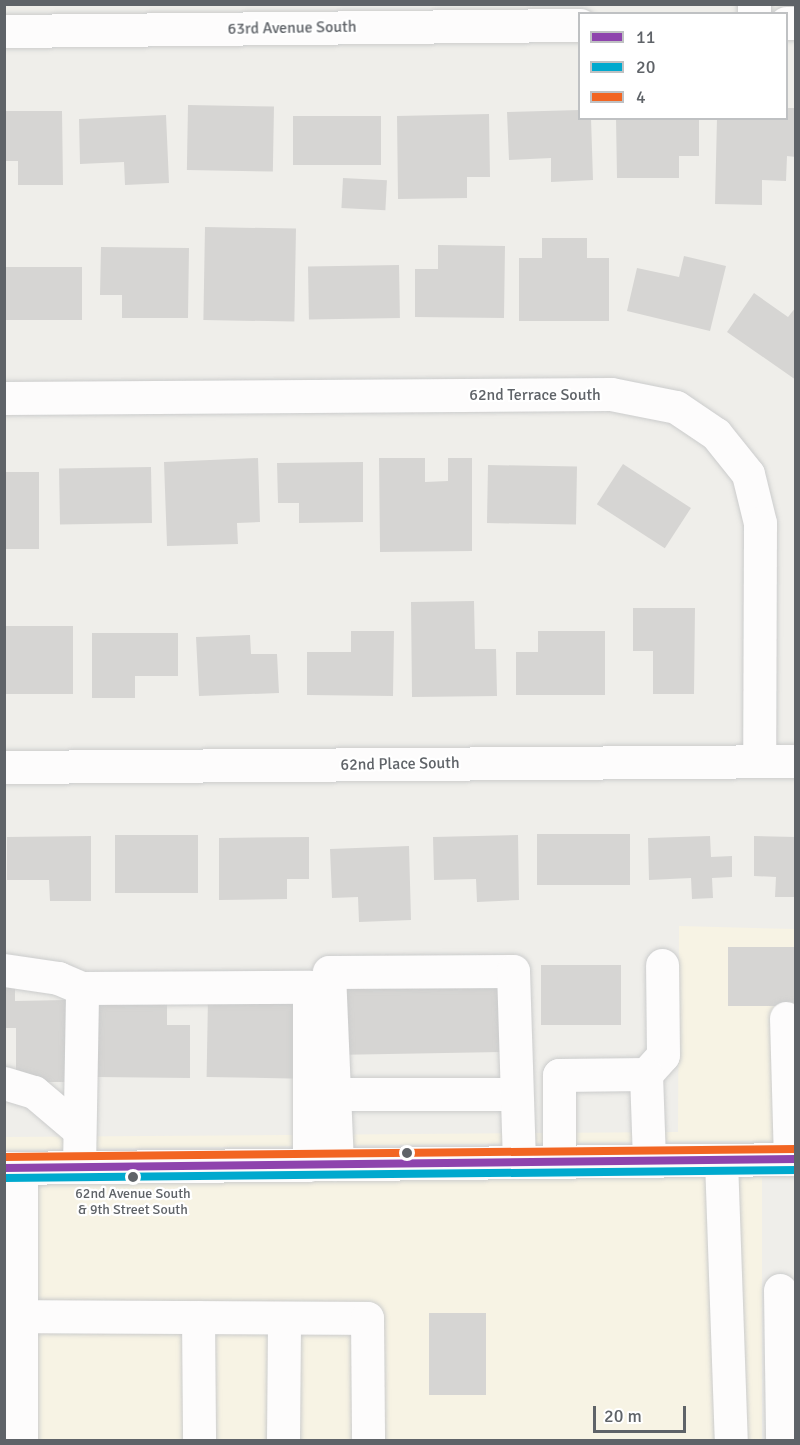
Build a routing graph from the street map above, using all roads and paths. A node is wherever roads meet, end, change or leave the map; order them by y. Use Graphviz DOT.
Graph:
graph roads {
  1 [pos="578,25"];
  2 [pos="4,31"];
  3 [pos="4,398"];
  4 [pos="759,761"];
  5 [pos="795,761"];
  6 [pos="4,768"];
  7 [pos="662,965"];
  8 [pos="4,970"];
  9 [pos="82,988"];
  10 [pos="786,1018"];
  11 [pos="646,1074"];
  12 [pos="4,1083"];
  13 [pos="332,1094"];
  14 [pos="516,1094"];
  15 [pos="79,1130"];
  16 [pos="793,1159"];
  17 [pos="721,1160"];
  18 [pos="649,1161"];
  19 [pos="519,1162"];
  20 [pos="560,1162"];
  21 [pos="323,1164"];
  22 [pos="79,1167"];
  23 [pos="13,1168"];
  24 [pos="780,1290"];
  25 [pos="14,1316"];
  26 [pos="198,1317"];
  27 [pos="284,1318"];
  28 [pos="21,1440"];
  29 [pos="199,1440"];
  30 [pos="283,1440"];
  31 [pos="368,1440"];
  32 [pos="731,1440"];
  33 [pos="782,1440"];
  1 -- 2 [label="street, 63rd Avenue South"];
  3 -- 4 [label="street, 62nd Terrace South"];
  4 -- 5 [label="street, 62nd Place South"];
  4 -- 6 [label="street, 62nd Place South"];
  7 -- 11 [label="street"];
  8 -- 9 [label="street"];
  9 -- 15 [label="street"];
  9 -- 21 [label="street"];
  10 -- 16 [label="street"];
  11 -- 18 [label="street"];
  11 -- 20 [label="street"];
  12 -- 15 [label="street"];
  13 -- 14 [label="street"];
  13 -- 14 [label="street"];
  13 -- 21 [label="street"];
  14 -- 19 [label="street"];
  15 -- 22 [label="street"];
  16 -- 17 [label="street"];
  17 -- 18 [label="street"];
  17 -- 32 [label="street"];
  18 -- 20 [label="street"];
  19 -- 20 [label="street"];
  19 -- 21 [label="street"];
  21 -- 22 [label="street"];
  22 -- 23 [label="street"];
  23 -- 25 [label="street"];
  24 -- 33 [label="street"];
  25 -- 26 [label="street"];
  25 -- 28 [label="street"];
  26 -- 27 [label="street"];
  26 -- 29 [label="street"];
  27 -- 30 [label="street"];
  27 -- 31 [label="street"];
}
